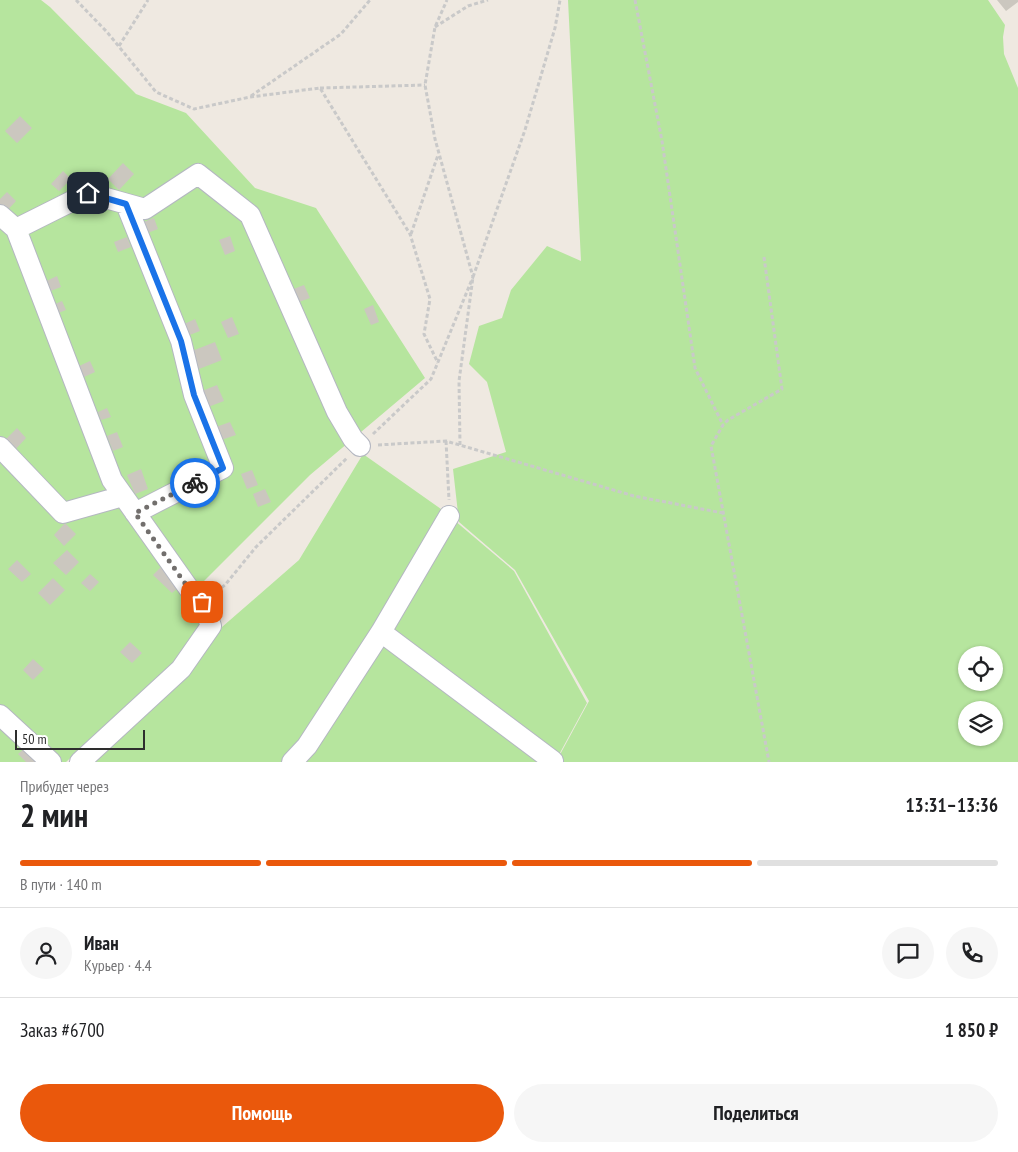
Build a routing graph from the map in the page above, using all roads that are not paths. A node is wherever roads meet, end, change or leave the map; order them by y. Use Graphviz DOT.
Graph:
graph roads {
  1 [pos="126,204"];
  2 [pos="0,215"];
  3 [pos="16,229"];
  4 [pos="360,446"];
  5 [pos="0,447"];
  6 [pos="123,496"];
  7 [pos="135,513"];
  8 [pos="449,516"];
  9 [pos="381,632"];
  10 [pos="0,715"];
  11 [pos="51,762"];
  12 [pos="80,762"];
  13 [pos="292,762"];
  14 [pos="552,762"];
  1 -- 3 [label="lane"];
  1 -- 4 [label="lane"];
  1 -- 7 [label="lane"];
  2 -- 3 [label="lane"];
  3 -- 6 [label="lane"];
  5 -- 6 [label="lane"];
  6 -- 7 [label="lane"];
  7 -- 12 [label="lane"];
  8 -- 9 [label="lane"];
  9 -- 13 [label="lane"];
  9 -- 14 [label="lane"];
  10 -- 11 [label="lane"];
}
